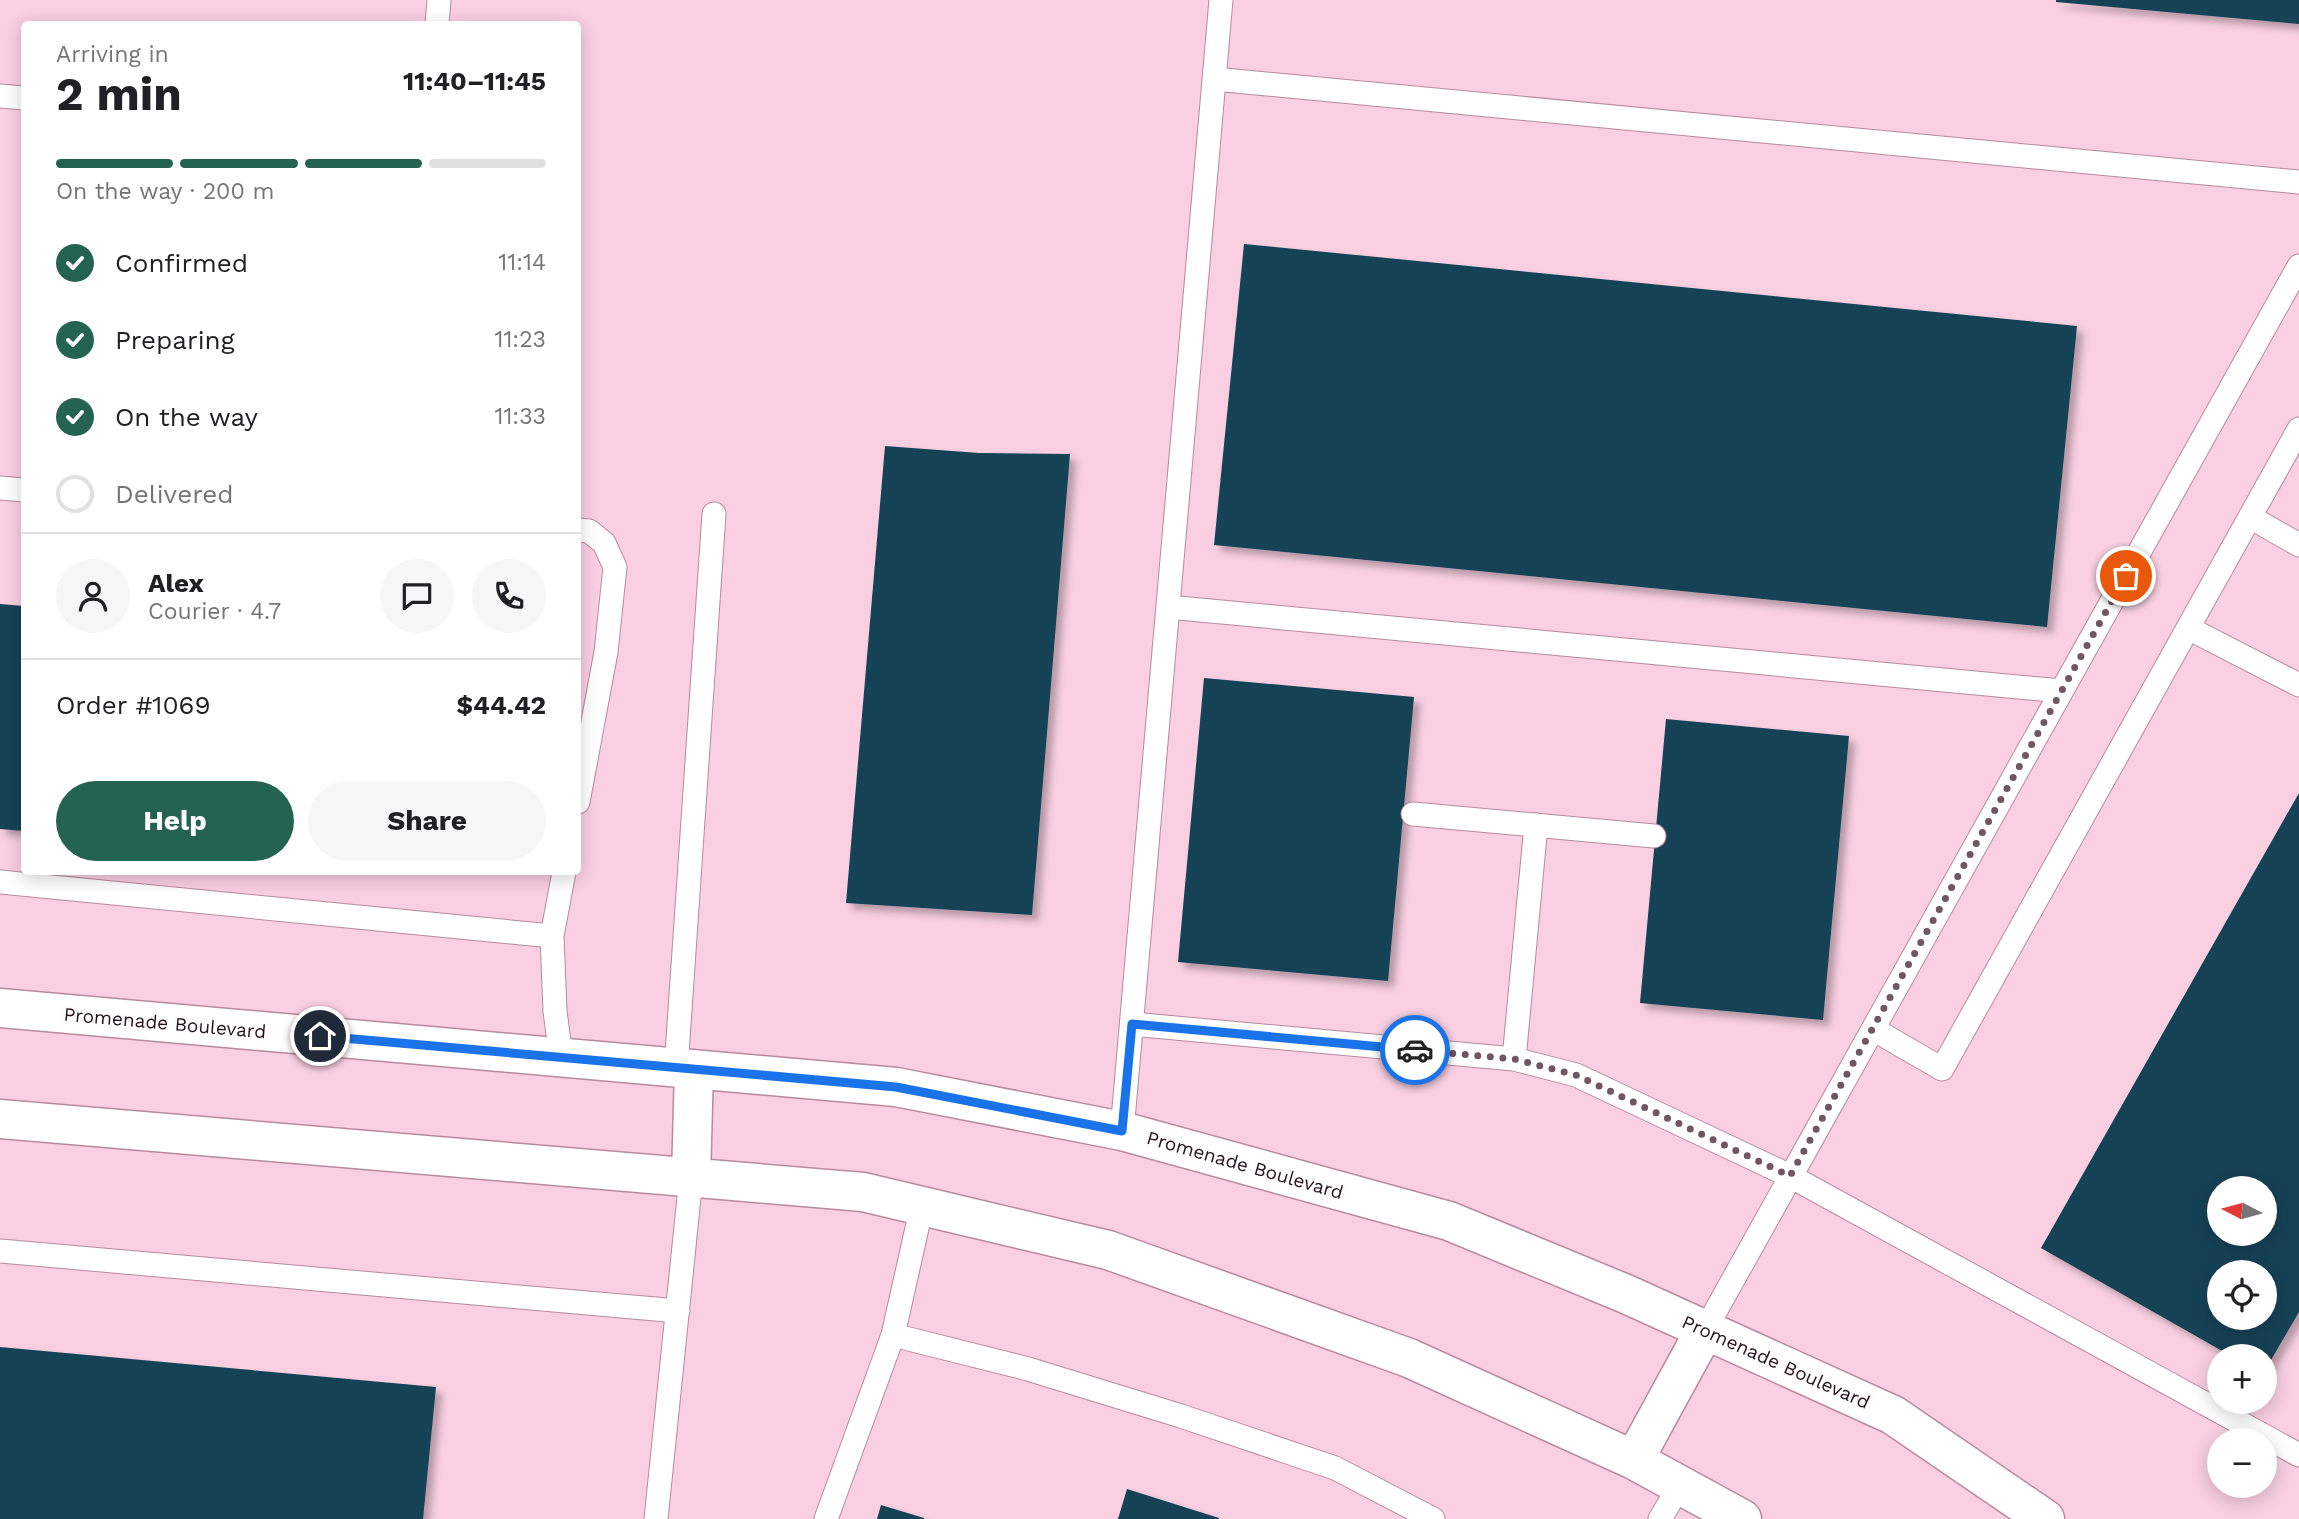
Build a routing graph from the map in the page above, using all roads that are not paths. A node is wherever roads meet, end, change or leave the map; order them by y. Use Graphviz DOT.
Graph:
graph roads {
  1 [pos="439,0"];
  2 [pos="1221,0"];
  3 [pos="437,21"];
  4 [pos="1214,79"];
  5 [pos="0,96"];
  6 [pos="21,98"];
  7 [pos="2299,182"];
  8 [pos="2297,272"];
  9 [pos="2299,429"];
  10 [pos="0,488"];
  11 [pos="21,490"];
  12 [pos="714,514"];
  13 [pos="2250,517"];
  14 [pos="581,530"];
  15 [pos="2299,545"];
  16 [pos="1168,607"];
  17 [pos="2188,628"];
  18 [pos="2299,685"];
  19 [pos="2061,691"];
  20 [pos="581,787"];
  21 [pos="1413,814"];
  22 [pos="1536,825"];
  23 [pos="1654,836"];
  24 [pos="563,875"];
  25 [pos="0,882"];
  26 [pos="552,936"];
  27 [pos="0,1008"];
  28 [pos="1132,1024"];
  29 [pos="1873,1028"];
  30 [pos="561,1057"];
  31 [pos="1514,1059"];
  32 [pos="685,1068"];
  33 [pos="0,1119"];
  34 [pos="1122,1131"];
  35 [pos="1790,1176"];
  36 [pos="691,1178"];
  37 [pos="922,1206"];
  38 [pos="0,1251"];
  39 [pos="678,1311"];
  40 [pos="1704,1330"];
  41 [pos="893,1335"];
  42 [pos="2299,1455"];
  43 [pos="1634,1460"];
  44 [pos="1680,1485"];
  45 [pos="656,1519"];
  46 [pos="826,1519"];
  47 [pos="1433,1519"];
  48 [pos="1660,1519"];
  49 [pos="1742,1519"];
  50 [pos="2045,1519"];
  1 -- 3 [label="lane"];
  2 -- 4 [label="lane"];
  4 -- 7 [label="lane"];
  4 -- 16 [label="lane"];
  5 -- 6 [label="lane"];
  8 -- 19 [label="lane"];
  9 -- 13 [label="lane"];
  10 -- 11 [label="lane"];
  12 -- 32 [label="lane"];
  13 -- 15 [label="lane"];
  13 -- 17 [label="lane"];
  14 -- 20 [label="lane"];
  16 -- 19 [label="lane"];
  16 -- 28 [label="lane"];
  17 -- 18 [label="lane"];
  17 -- 29 [label="lane"];
  19 -- 29 [label="lane"];
  21 -- 22 [label="lane"];
  22 -- 23 [label="lane"];
  22 -- 31 [label="lane"];
  24 -- 26 [label="lane"];
  25 -- 26 [label="lane"];
  26 -- 30 [label="lane"];
  27 -- 30 [label="street, Promenade Boulevard"];
  28 -- 31 [label="lane"];
  28 -- 34 [label="lane"];
  29 -- 35 [label="lane"];
  30 -- 32 [label="street, Promenade Boulevard"];
  31 -- 35 [label="lane"];
  32 -- 34 [label="street, Promenade Boulevard"];
  32 -- 36 [label="street"];
  33 -- 36 [label="street"];
  34 -- 40 [label="street, Promenade Boulevard"];
  35 -- 40 [label="lane"];
  35 -- 42 [label="lane"];
  36 -- 37 [label="street"];
  36 -- 39 [label="lane"];
  37 -- 41 [label="lane"];
  37 -- 43 [label="street"];
  38 -- 39 [label="lane"];
  39 -- 45 [label="lane"];
  40 -- 43 [label="street"];
  40 -- 50 [label="street, Promenade Boulevard"];
  41 -- 46 [label="lane"];
  41 -- 47 [label="lane"];
  43 -- 44 [label="street"];
  44 -- 48 [label="lane"];
  44 -- 49 [label="street"];
}
